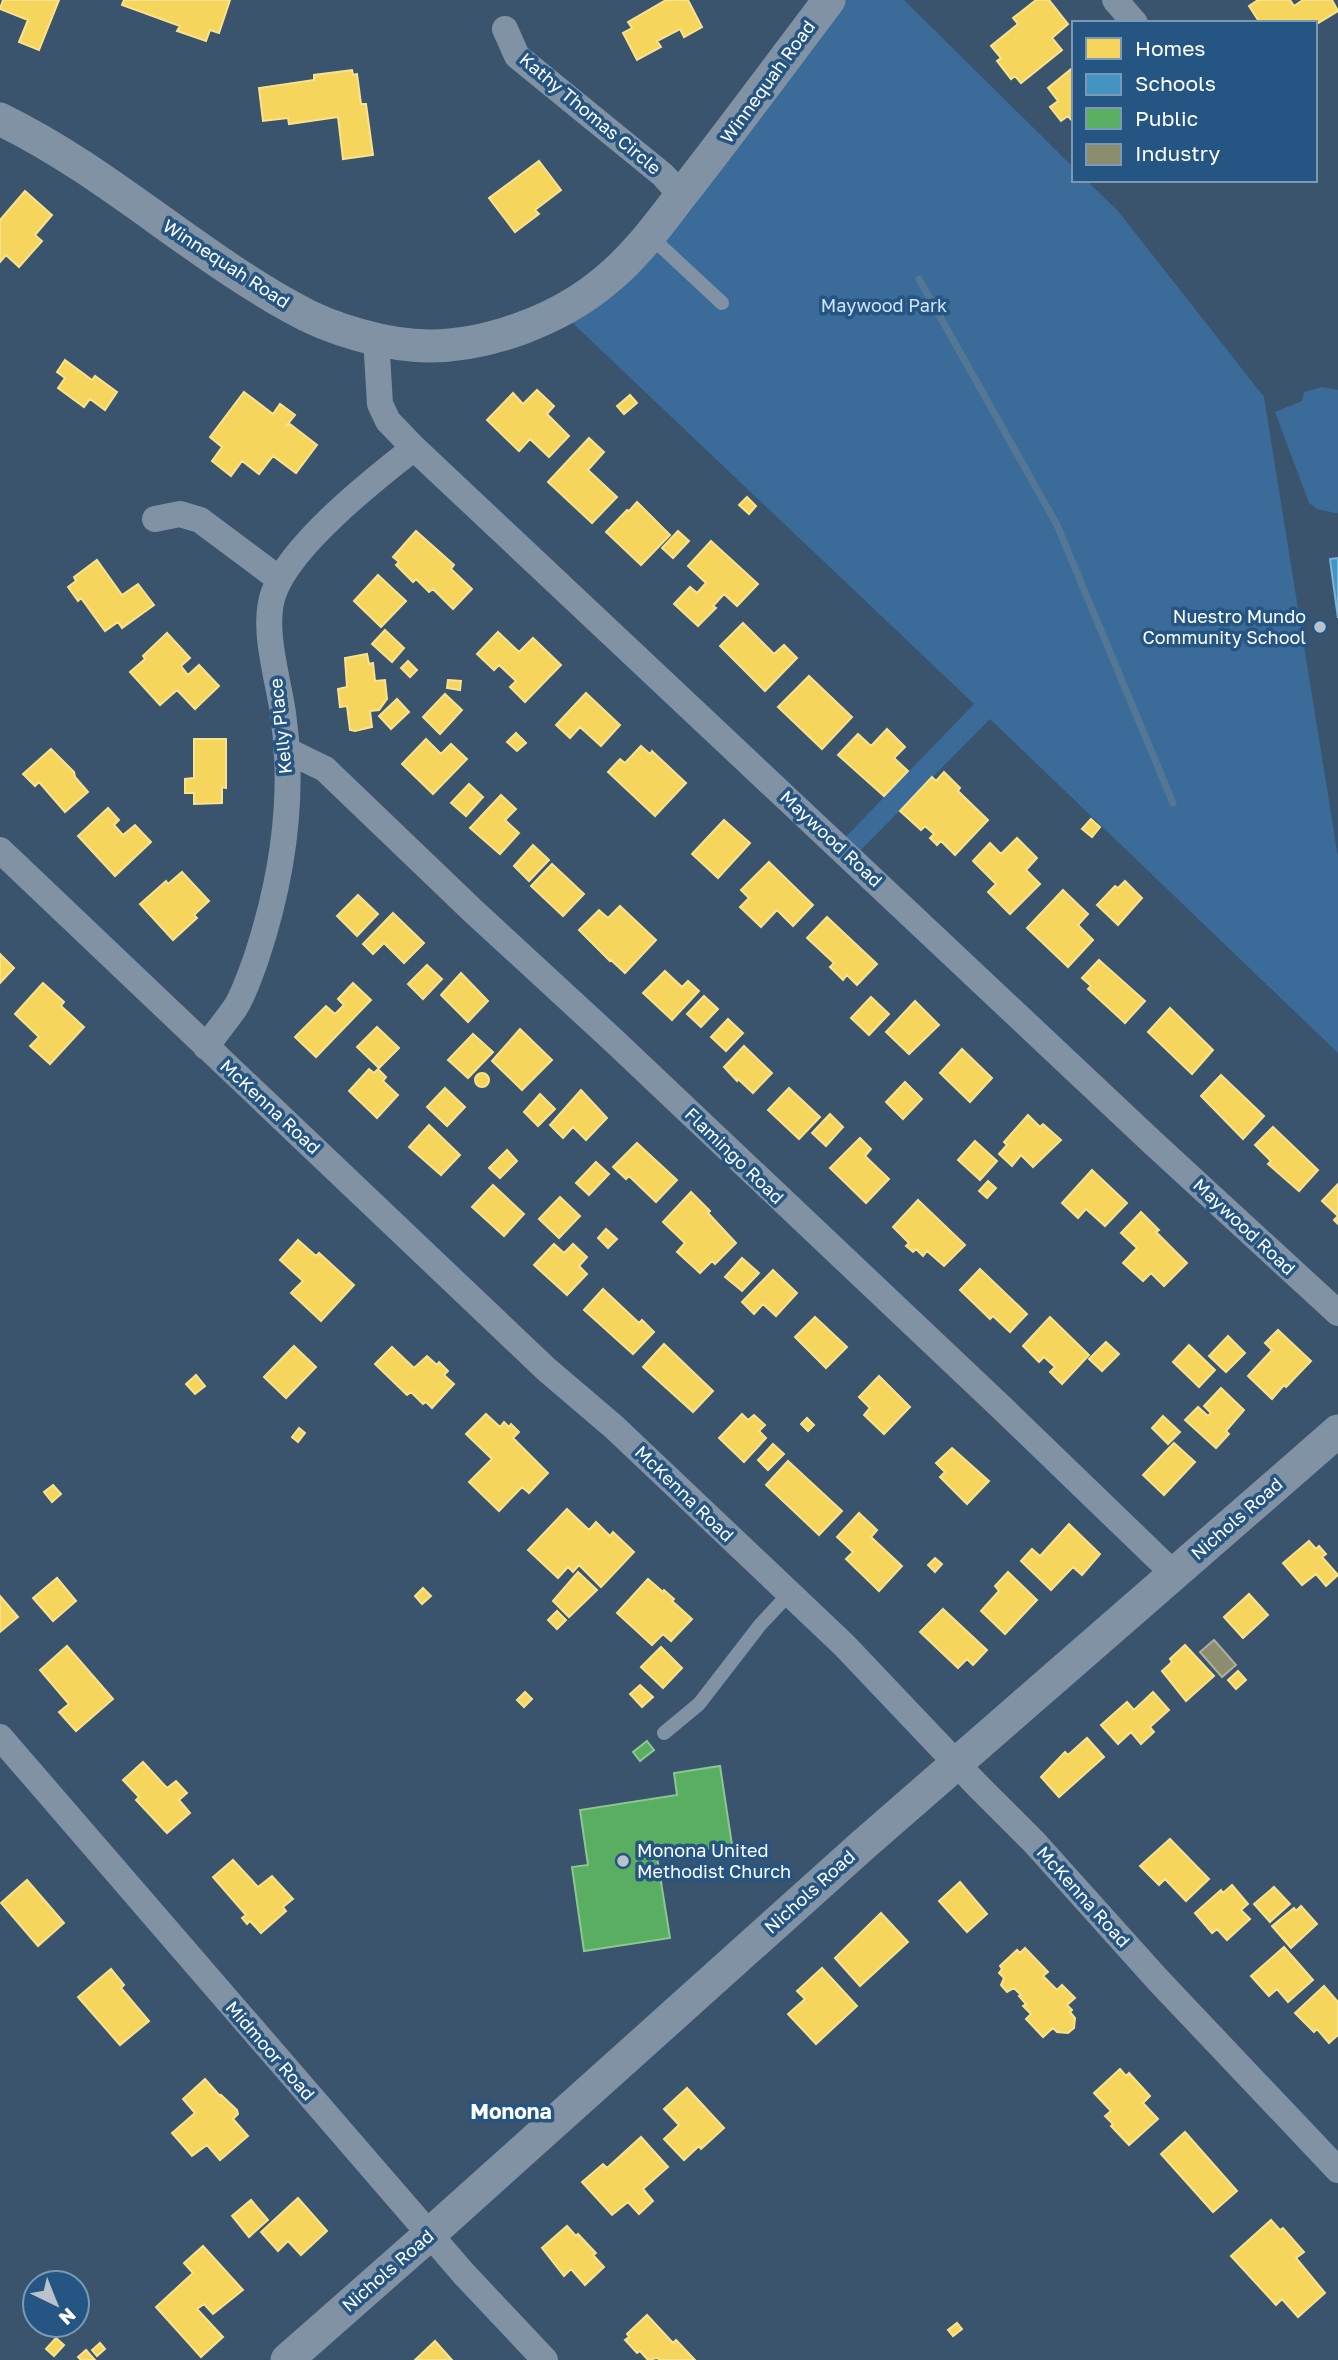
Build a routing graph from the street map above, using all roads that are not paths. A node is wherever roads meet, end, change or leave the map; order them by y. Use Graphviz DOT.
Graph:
graph roads {
  1 [pos="829,0"];
  2 [pos="1115,0"];
  3 [pos="1133,21"];
  4 [pos="505,29"];
  5 [pos="3,125"];
  6 [pos="681,195"];
  7 [pos="651,237"];
  8 [pos="722,303"];
  9 [pos="376,338"];
  10 [pos="414,448"];
  11 [pos="155,519"];
  12 [pos="279,579"];
  13 [pos="286,750"];
  14 [pos="0,850"];
  15 [pos="206,1047"];
  16 [pos="1338,1313"];
  17 [pos="1338,1431"];
  18 [pos="1174,1574"];
  19 [pos="789,1594"];
  20 [pos="664,1733"];
  21 [pos="0,1738"];
  22 [pos="957,1764"];
  23 [pos="1338,2170"];
  24 [pos="430,2234"];
  25 [pos="287,2360"];
  26 [pos="545,2360"];
  1 -- 6 [label="street, Winnequah Road"];
  2 -- 3 [label="street"];
  4 -- 6 [label="street, Kathy Thomas Circle"];
  5 -- 9 [label="street, Winnequah Road"];
  6 -- 7 [label="street, Winnequah Road"];
  7 -- 8 [label="lane"];
  7 -- 9 [label="street, Winnequah Road"];
  9 -- 10 [label="street, Maywood Road"];
  10 -- 12 [label="street, Kelly Place"];
  10 -- 16 [label="street, Maywood Road"];
  11 -- 12 [label="street"];
  12 -- 13 [label="street, Kelly Place"];
  13 -- 15 [label="street, Kelly Place"];
  13 -- 18 [label="street, Flamingo Road"];
  14 -- 15 [label="street, McKenna Road"];
  15 -- 19 [label="street, McKenna Road"];
  17 -- 18 [label="street, Nichols Road"];
  18 -- 22 [label="street, Nichols Road"];
  19 -- 20 [label="lane"];
  19 -- 22 [label="street, McKenna Road"];
  21 -- 24 [label="street, Midmoor Road"];
  22 -- 23 [label="street, McKenna Road"];
  22 -- 24 [label="street, Nichols Road"];
  24 -- 25 [label="street, Nichols Road"];
  24 -- 26 [label="street, Midmoor Road"];
}
